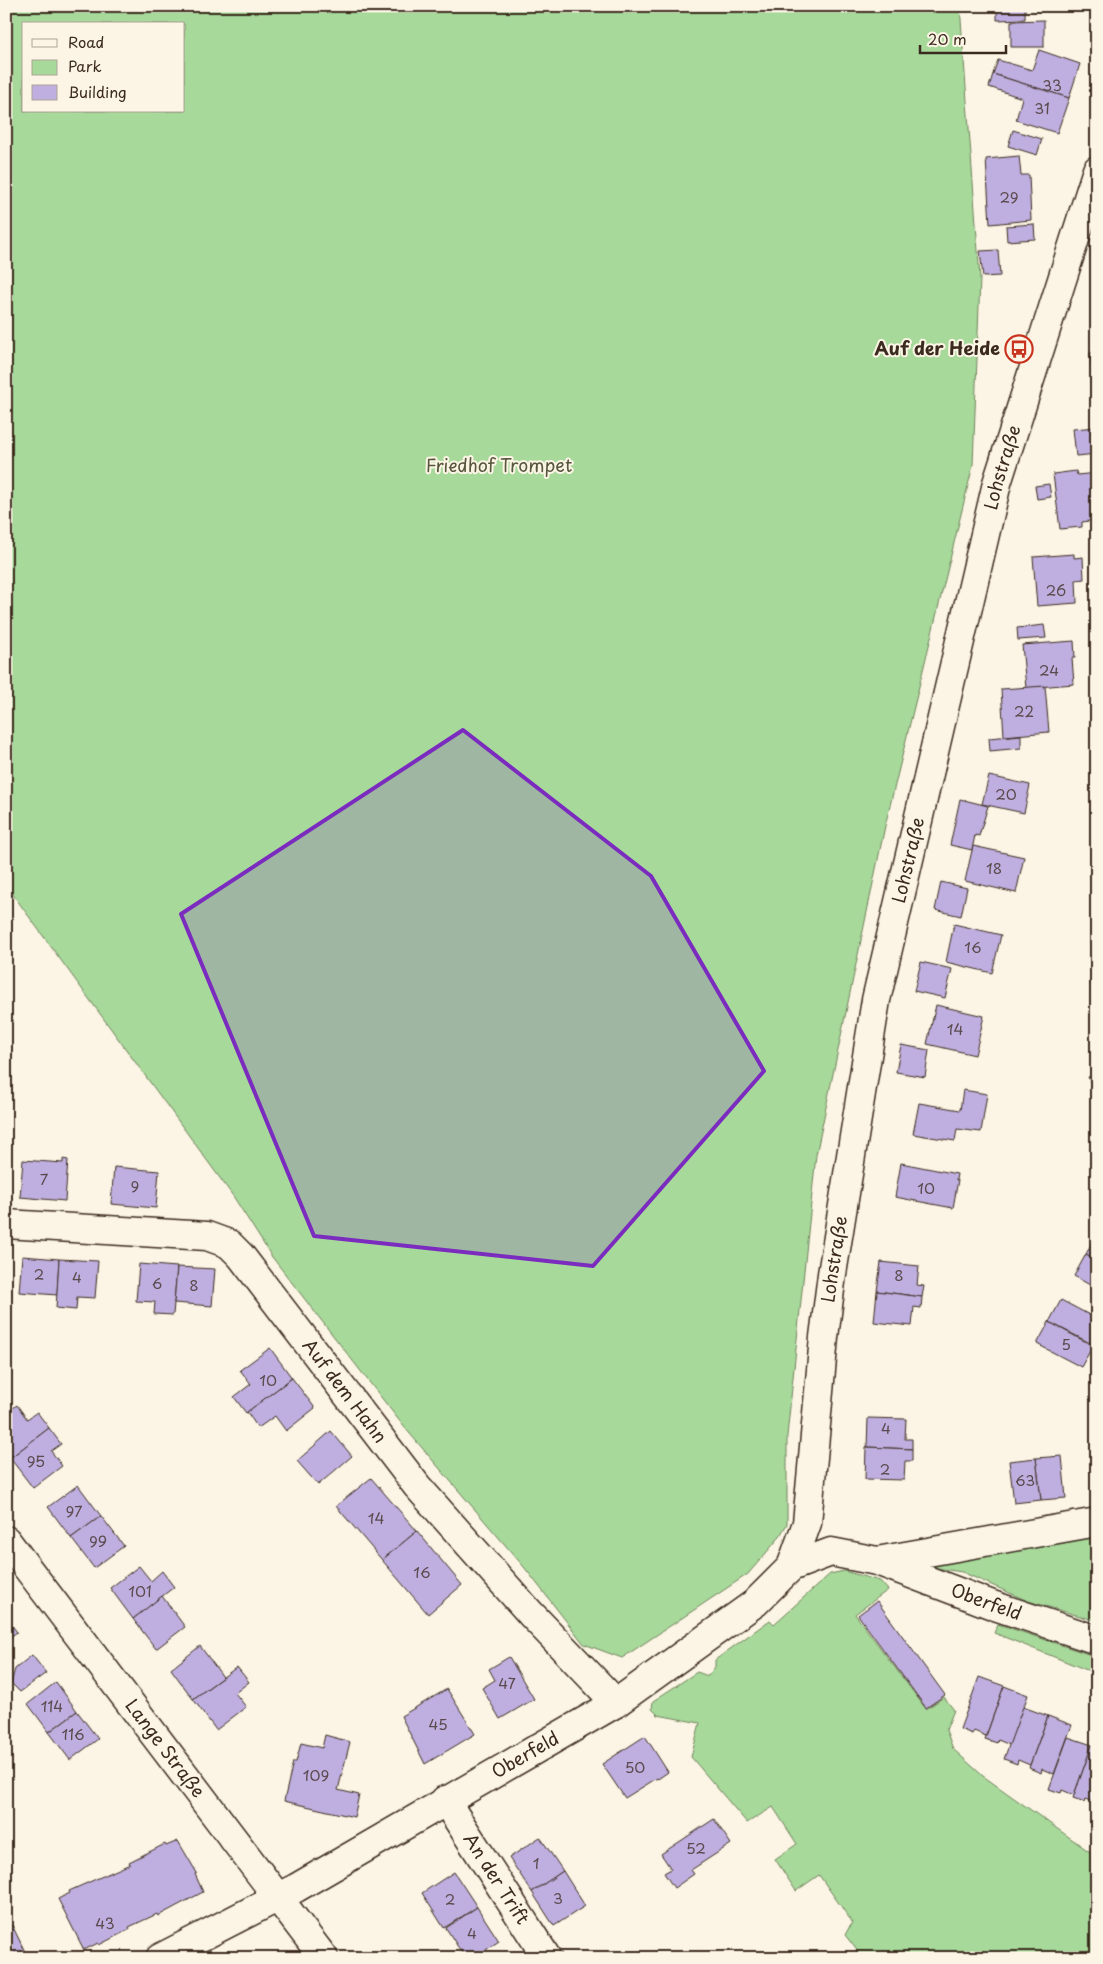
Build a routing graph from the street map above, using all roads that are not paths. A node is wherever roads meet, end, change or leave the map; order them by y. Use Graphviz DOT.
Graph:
graph roads {
  1 [pos="1097,170"];
  2 [pos="6,1224"];
  3 [pos="1097,1522"];
  4 [pos="6,1540"];
  5 [pos="877,1561"];
  6 [pos="791,1567"];
  7 [pos="1097,1640"];
  8 [pos="616,1703"];
  9 [pos="445,1800"];
  10 [pos="278,1897"];
  11 [pos="160,1958"];
  12 [pos="324,1958"];
  13 [pos="547,1958"];
  1 -- 6 [label="street, Lohstraße"];
  2 -- 8 [label="street, Auf dem Hahn"];
  3 -- 5 [label="street, Oberfeld"];
  4 -- 10 [label="street, Lange Straße"];
  5 -- 6 [label="street, Oberfeld"];
  5 -- 7 [label="street, Oberfeld"];
  6 -- 8 [label="street, Oberfeld"];
  8 -- 9 [label="street, Oberfeld"];
  9 -- 10 [label="street, Oberfeld"];
  9 -- 13 [label="street, An der Trift"];
  10 -- 11 [label="street, Oberfeld"];
  10 -- 12 [label="street, Lange Straße"];
}
